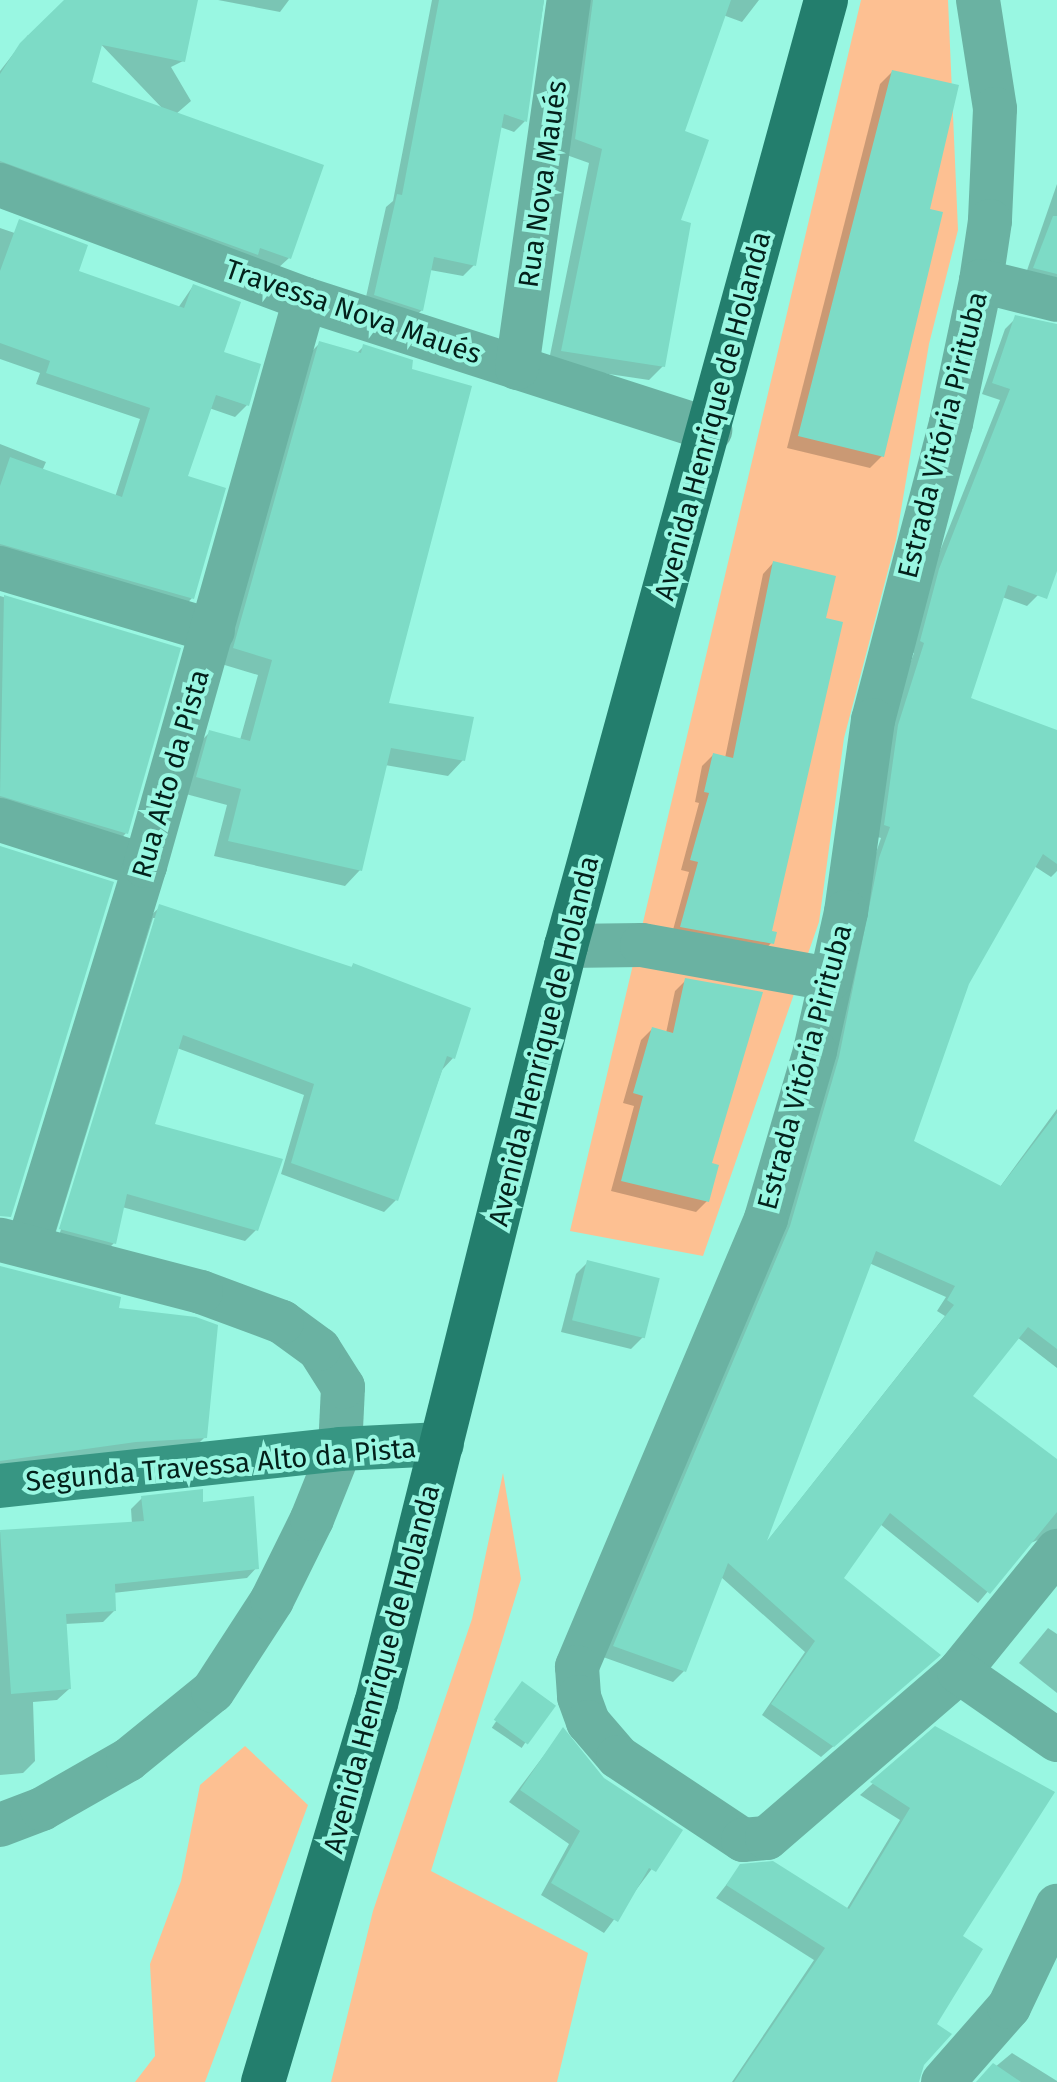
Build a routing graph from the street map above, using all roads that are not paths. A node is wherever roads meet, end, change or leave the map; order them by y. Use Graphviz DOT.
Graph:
graph roads {
  1 [pos="569,0"];
  2 [pos="826,0"];
  3 [pos="978,0"];
  4 [pos="0,185"];
  5 [pos="981,281"];
  6 [pos="305,299"];
  7 [pos="1057,300"];
  8 [pos="517,368"];
  9 [pos="710,430"];
  10 [pos="0,568"];
  11 [pos="213,631"];
  12 [pos="0,820"];
  13 [pos="145,866"];
  14 [pos="566,946"];
  15 [pos="830,979"];
  16 [pos="14,1243"];
  17 [pos="442,1444"];
  18 [pos="340,1449"];
  19 [pos="0,1486"];
  20 [pos="1057,1551"];
  21 [pos="959,1672"];
  22 [pos="1057,1740"];
  23 [pos="0,1825"];
  24 [pos="1057,1906"];
  25 [pos="263,2082"];
  26 [pos="943,2082"];
  1 -- 8 [label="street, Rua Nova Maués"];
  2 -- 9 [label="main road, Avenida Henrique de Holanda"];
  3 -- 5 [label="street, Estrada Vitória Pirituba"];
  4 -- 6 [label="street, Travessa Nova Maués"];
  5 -- 7 [label="street"];
  5 -- 15 [label="street, Estrada Vitória Pirituba"];
  6 -- 8 [label="street, Travessa Nova Maués"];
  6 -- 11 [label="street, Rua Alto da Pista"];
  8 -- 9 [label="street, Travessa Nova Maués"];
  9 -- 14 [label="main road, Avenida Henrique de Holanda"];
  10 -- 11 [label="street"];
  11 -- 13 [label="street, Rua Alto da Pista"];
  12 -- 13 [label="street"];
  13 -- 16 [label="street, Rua Alto da Pista"];
  14 -- 15 [label="street"];
  14 -- 17 [label="main road, Avenida Henrique de Holanda"];
  15 -- 21 [label="street, Estrada Vitória Pirituba"];
  16 -- 18 [label="street"];
  17 -- 18 [label="main road, Segunda Travessa Alto da Pista"];
  17 -- 25 [label="main road, Avenida Henrique de Holanda"];
  18 -- 19 [label="main road, Segunda Travessa Alto da Pista"];
  18 -- 23 [label="street"];
  20 -- 21 [label="street, Estrada Vitória Pirituba"];
  21 -- 22 [label="street"];
  24 -- 26 [label="street"];
}
